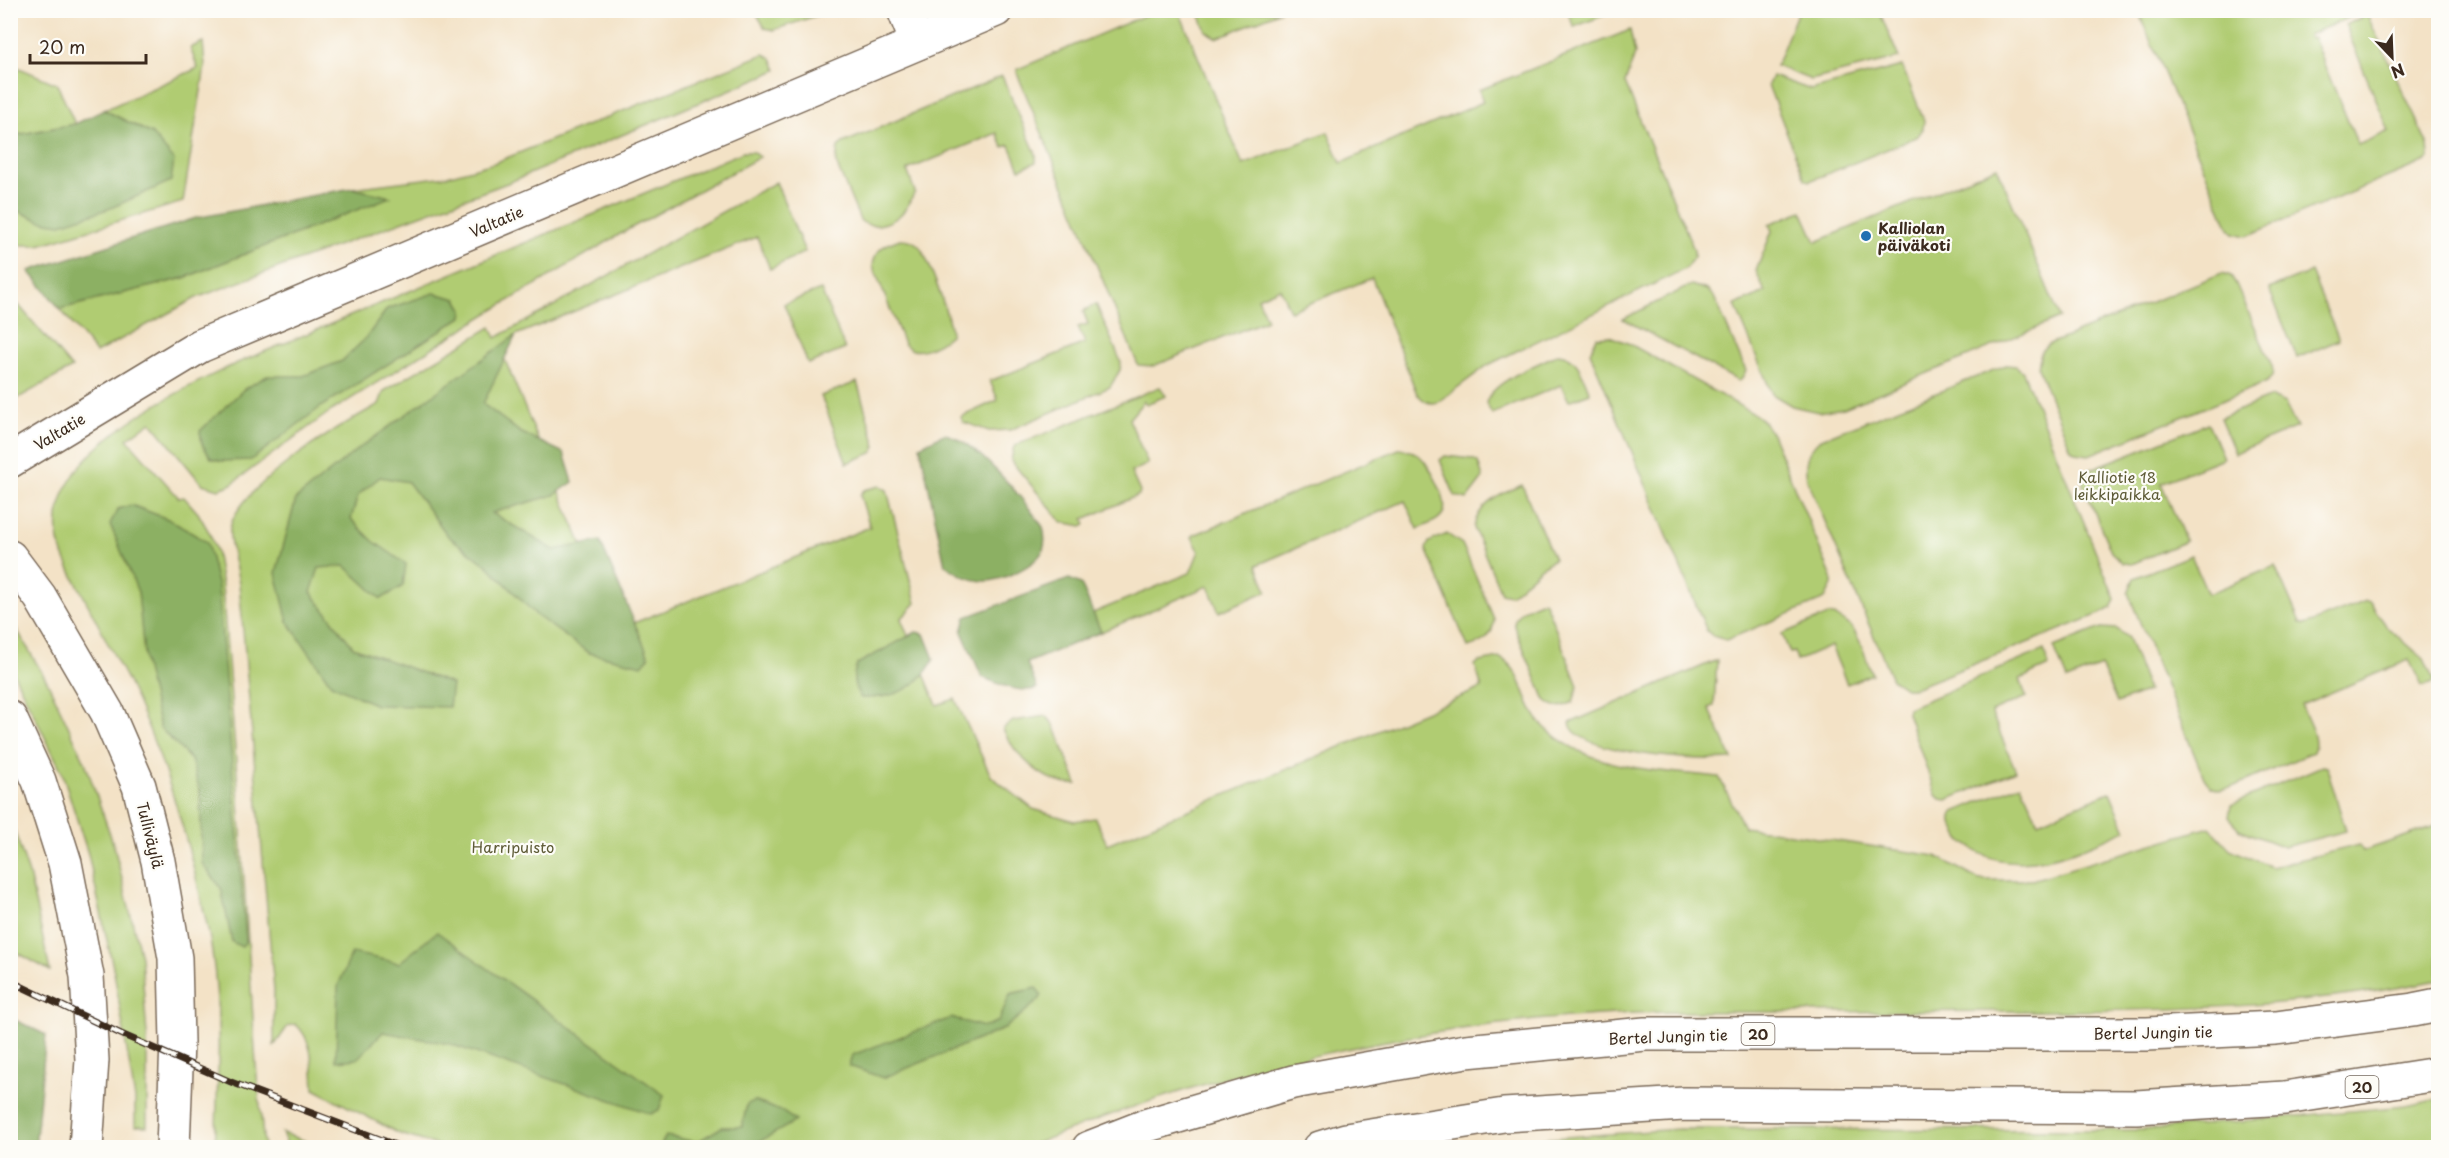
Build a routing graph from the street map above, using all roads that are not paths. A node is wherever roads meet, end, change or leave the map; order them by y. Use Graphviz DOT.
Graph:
graph roads {
  1 [pos="904,10"];
  2 [pos="996,10"];
  3 [pos="917,43"];
  4 [pos="10,460"];
  5 [pos="10,556"];
  6 [pos="10,718"];
  7 [pos="2439,1005"];
  8 [pos="2439,1074"];
  9 [pos="86,1148"];
  10 [pos="173,1148"];
  11 [pos="1089,1148"];
  12 [pos="1320,1148"];
  1 -- 3 [label="main road"];
  2 -- 3 [label="main road, Valtatie"];
  3 -- 4 [label="main road, Valtatie"];
  5 -- 10 [label="main road, Tulliväylä"];
  6 -- 9 [label="main road"];
  7 -- 11 [label="main road, Bertel Jungin tie / 20"];
  8 -- 12 [label="main road, 20"];
}
